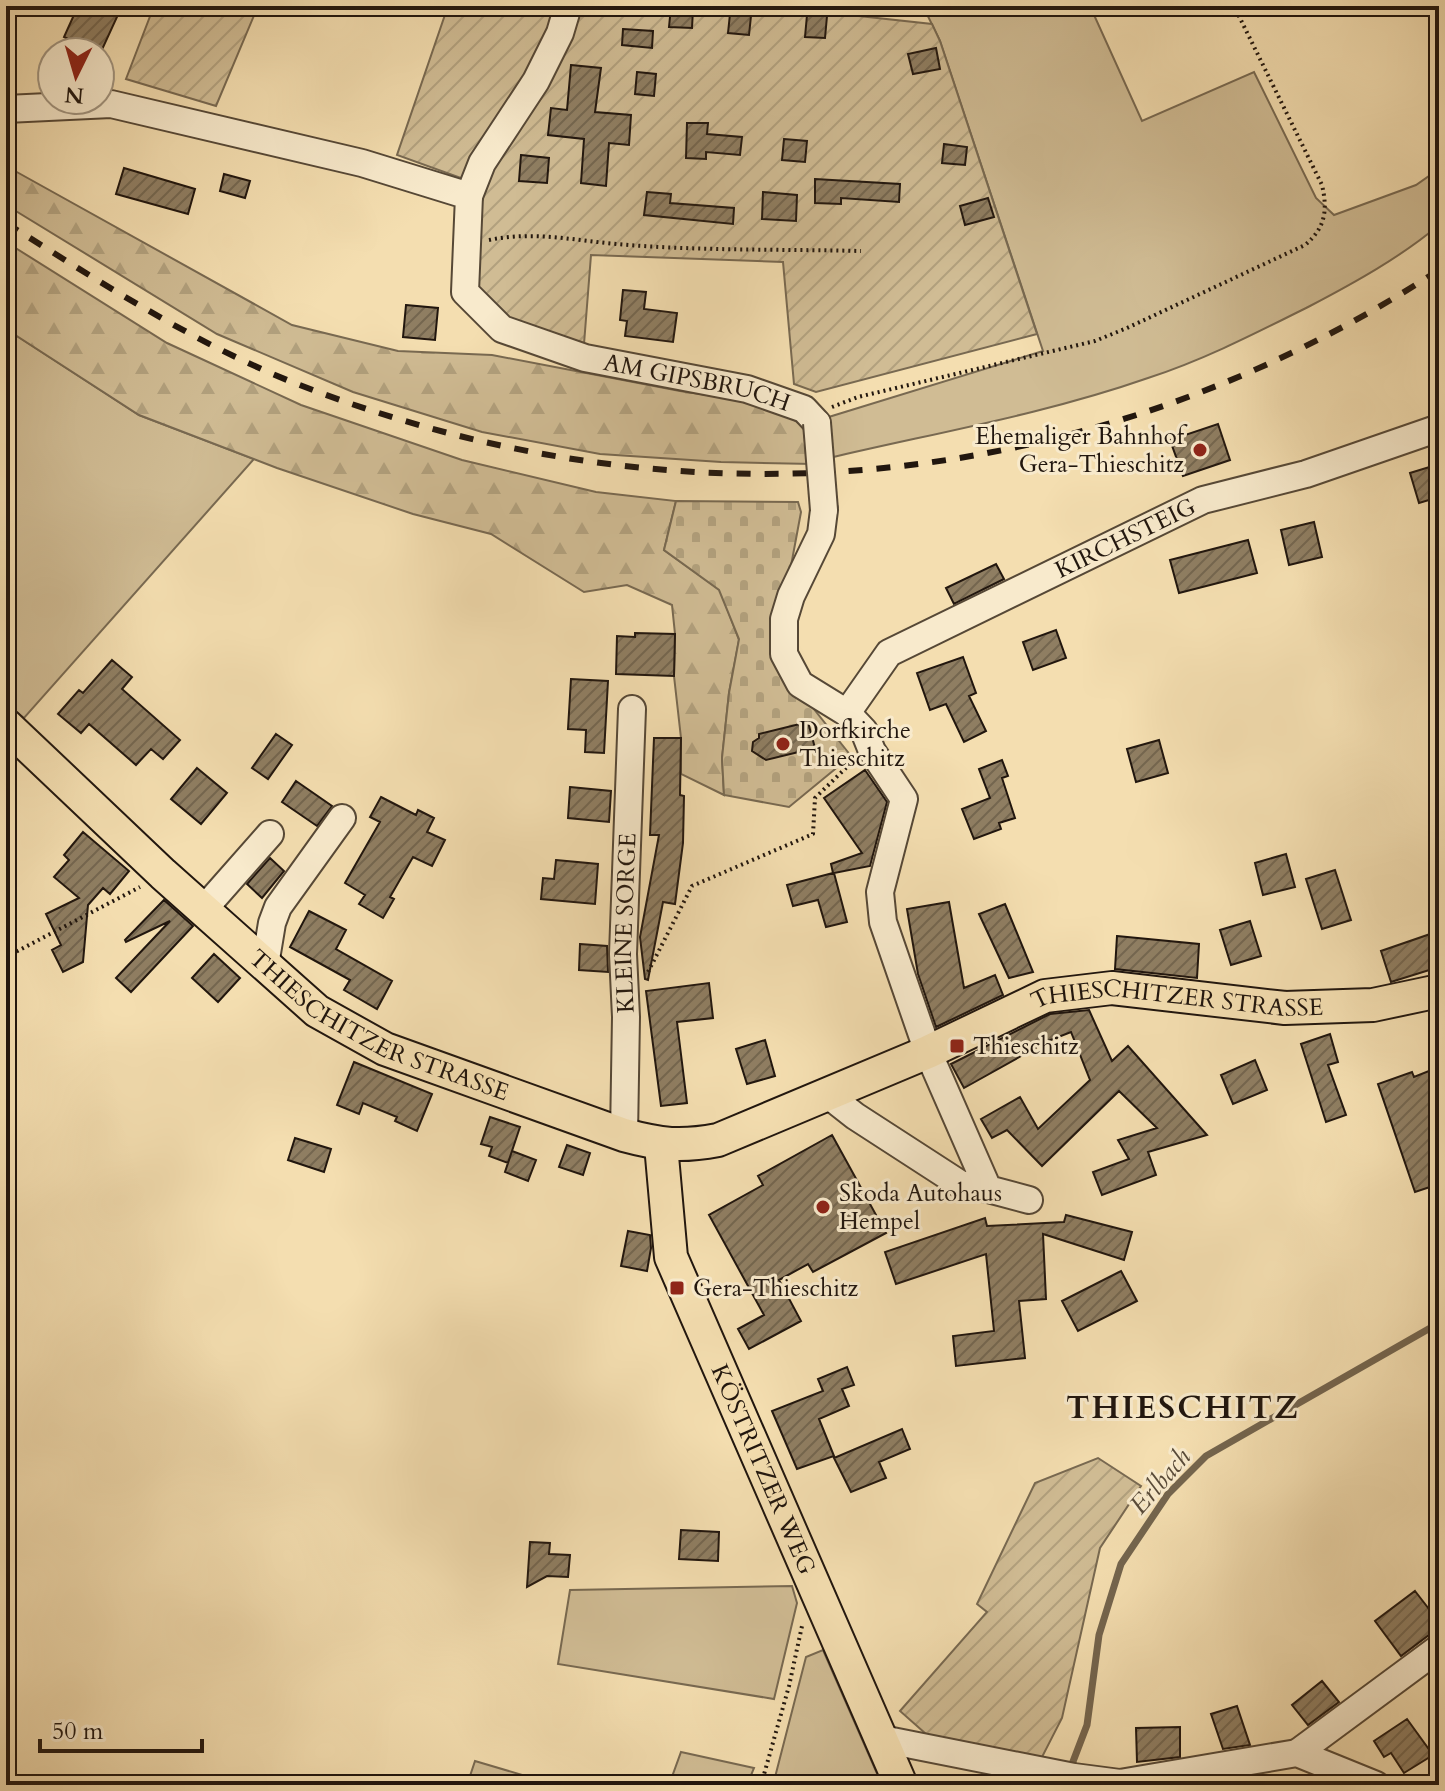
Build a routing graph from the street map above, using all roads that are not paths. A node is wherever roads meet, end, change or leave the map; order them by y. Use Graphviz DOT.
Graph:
graph roads {
  1 [pos="568,6"];
  2 [pos="6,109"];
  3 [pos="469,196"];
  4 [pos="1439,428"];
  5 [pos="632,709"];
  6 [pos="856,722"];
  7 [pos="6,725"];
  8 [pos="342,818"];
  9 [pos="270,834"];
  10 [pos="203,910"];
  11 [pos="265,965"];
  12 [pos="1439,991"];
  13 [pos="928,1052"];
  14 [pos="827,1094"];
  15 [pos="624,1135"];
  16 [pos="661,1145"];
  17 [pos="988,1189"];
  18 [pos="1029,1200"];
  19 [pos="1439,1648"];
  20 [pos="882,1739"];
  21 [pos="1297,1753"];
  22 [pos="901,1785"];
  23 [pos="1376,1785"];
  1 -- 3 [label="street"];
  2 -- 3 [label="street"];
  3 -- 6 [label="street, AM GIPSBRUCH, bridge"];
  4 -- 6 [label="street, KIRCHSTEIG"];
  5 -- 15 [label="street, KLEINE SORGE"];
  6 -- 13 [label="street"];
  7 -- 10 [label="main road, THIESCHITZER STRASSE"];
  8 -- 11 [label="street"];
  9 -- 10 [label="street"];
  10 -- 11 [label="main road, THIESCHITZER STRASSE"];
  11 -- 15 [label="main road, THIESCHITZER STRASSE"];
  12 -- 13 [label="main road, THIESCHITZER STRASSE"];
  13 -- 14 [label="main road, THIESCHITZER STRASSE"];
  13 -- 17 [label="street"];
  14 -- 16 [label="main road, THIESCHITZER STRASSE"];
  14 -- 17 [label="street"];
  15 -- 16 [label="main road, THIESCHITZER STRASSE"];
  16 -- 20 [label="main road, KÖSTRITZER WEG"];
  17 -- 18 [label="street"];
  19 -- 21 [label="street"];
  20 -- 21 [label="street"];
  20 -- 22 [label="main road, KÖSTRITZER WEG"];
  21 -- 23 [label="street"];
}
